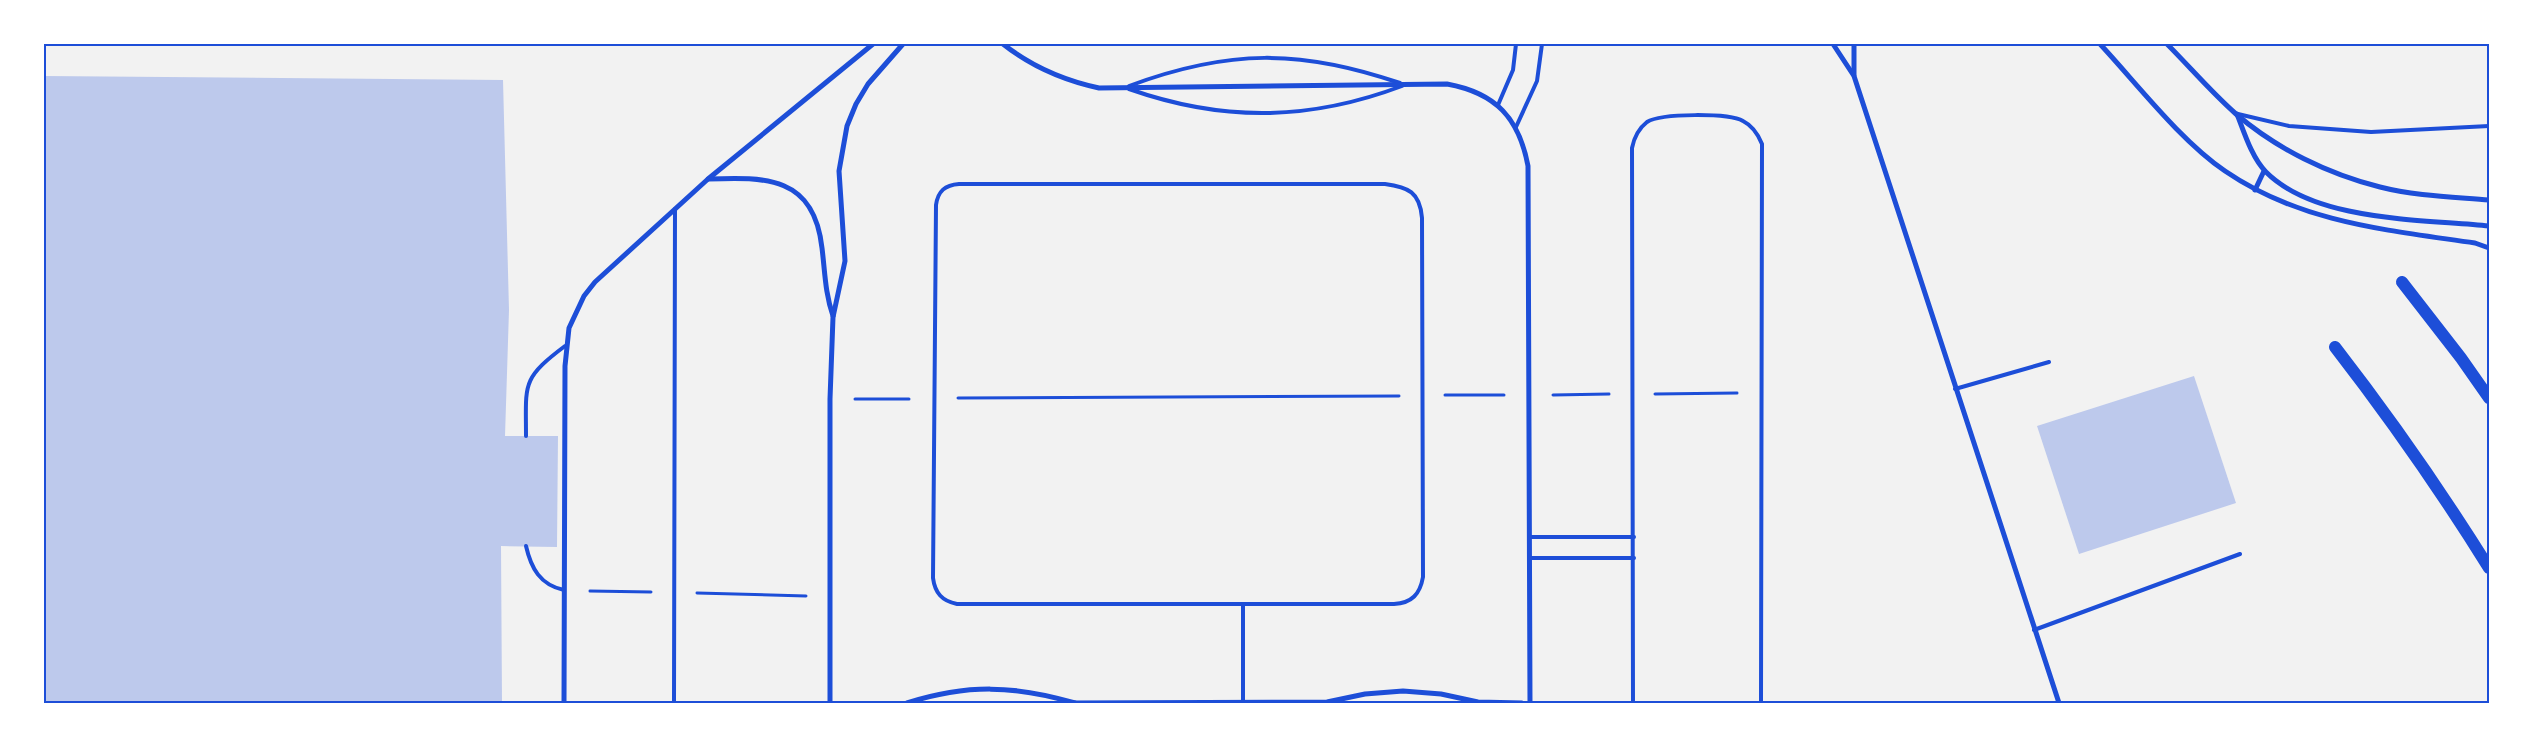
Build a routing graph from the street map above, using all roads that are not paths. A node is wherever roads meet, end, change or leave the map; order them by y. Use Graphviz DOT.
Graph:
graph roads {
  1 [pos="873,44"];
  2 [pos="903,44"];
  3 [pos="1003,44"];
  4 [pos="1516,44"];
  5 [pos="1542,44"];
  6 [pos="1833,44"];
  7 [pos="1854,44"];
  8 [pos="2100,44"];
  9 [pos="2167,44"];
  10 [pos="1854,76"];
  11 [pos="1404,85"];
  12 [pos="1126,88"];
  13 [pos="1498,105"];
  14 [pos="2236,114"];
  15 [pos="2489,126"];
  16 [pos="1516,127"];
  17 [pos="2264,171"];
  18 [pos="708,178"];
  19 [pos="2255,190"];
  20 [pos="2489,200"];
  21 [pos="675,209"];
  22 [pos="2489,226"];
  23 [pos="2489,248"];
  24 [pos="2402,282"];
  25 [pos="833,317"];
  26 [pos="566,346"];
  27 [pos="2336,346"];
  28 [pos="2049,362"];
  29 [pos="1955,389"];
  30 [pos="2489,398"];
  31 [pos="526,436"];
  32 [pos="1529,537"];
  33 [pos="1634,537"];
  34 [pos="526,546"];
  35 [pos="2240,554"];
  36 [pos="1529,558"];
  37 [pos="1634,558"];
  38 [pos="2489,568"];
  39 [pos="564,590"];
  40 [pos="1243,604"];
  41 [pos="2034,630"];
  42 [pos="1243,702"];
  43 [pos="1475,702"];
  44 [pos="564,703"];
  45 [pos="674,703"];
  46 [pos="830,703"];
  47 [pos="907,703"];
  48 [pos="1074,703"];
  49 [pos="1100,703"];
  50 [pos="1128,703"];
  51 [pos="1329,703"];
  52 [pos="1522,703"];
  53 [pos="1530,703"];
  54 [pos="1633,703"];
  55 [pos="1761,703"];
  56 [pos="2059,703"];
  1 -- 18 [label="street"];
  2 -- 25 [label="street"];
  3 -- 12 [label="street"];
  4 -- 13 [label="lane"];
  5 -- 16 [label="lane"];
  6 -- 10 [label="street"];
  7 -- 10 [label="street"];
  8 -- 19 [label="street"];
  9 -- 14 [label="street"];
  10 -- 29 [label="street"];
  11 -- 12 [label="street"];
  11 -- 12 [label="lane"];
  11 -- 12 [label="lane"];
  11 -- 13 [label="street"];
  13 -- 16 [label="street"];
  14 -- 15 [label="lane"];
  14 -- 17 [label="street"];
  14 -- 20 [label="street"];
  16 -- 32 [label="street"];
  17 -- 19 [label="street"];
  17 -- 22 [label="street"];
  18 -- 21 [label="street"];
  18 -- 25 [label="street"];
  19 -- 23 [label="street"];
  21 -- 26 [label="street"];
  21 -- 45 [label="lane"];
  24 -- 30 [label="main road"];
  25 -- 46 [label="street"];
  26 -- 31 [label="lane"];
  26 -- 39 [label="street"];
  27 -- 38 [label="main road"];
  28 -- 29 [label="lane"];
  29 -- 41 [label="street"];
  32 -- 33 [label="lane"];
  32 -- 36 [label="street"];
  33 -- 37 [label="lane"];
  33 -- 55 [label="lane"];
  34 -- 39 [label="lane"];
  35 -- 41 [label="lane"];
  36 -- 37 [label="lane"];
  36 -- 53 [label="street"];
  37 -- 54 [label="lane"];
  39 -- 44 [label="street"];
  40 -- 40 [label="lane"];
  40 -- 42 [label="lane"];
  41 -- 56 [label="street"];
  42 -- 50 [label="street"];
  42 -- 51 [label="street"];
  43 -- 51 [label="street"];
  43 -- 52 [label="street"];
  47 -- 48 [label="street"];
  48 -- 49 [label="street"];
  49 -- 50 [label="street"];
}
